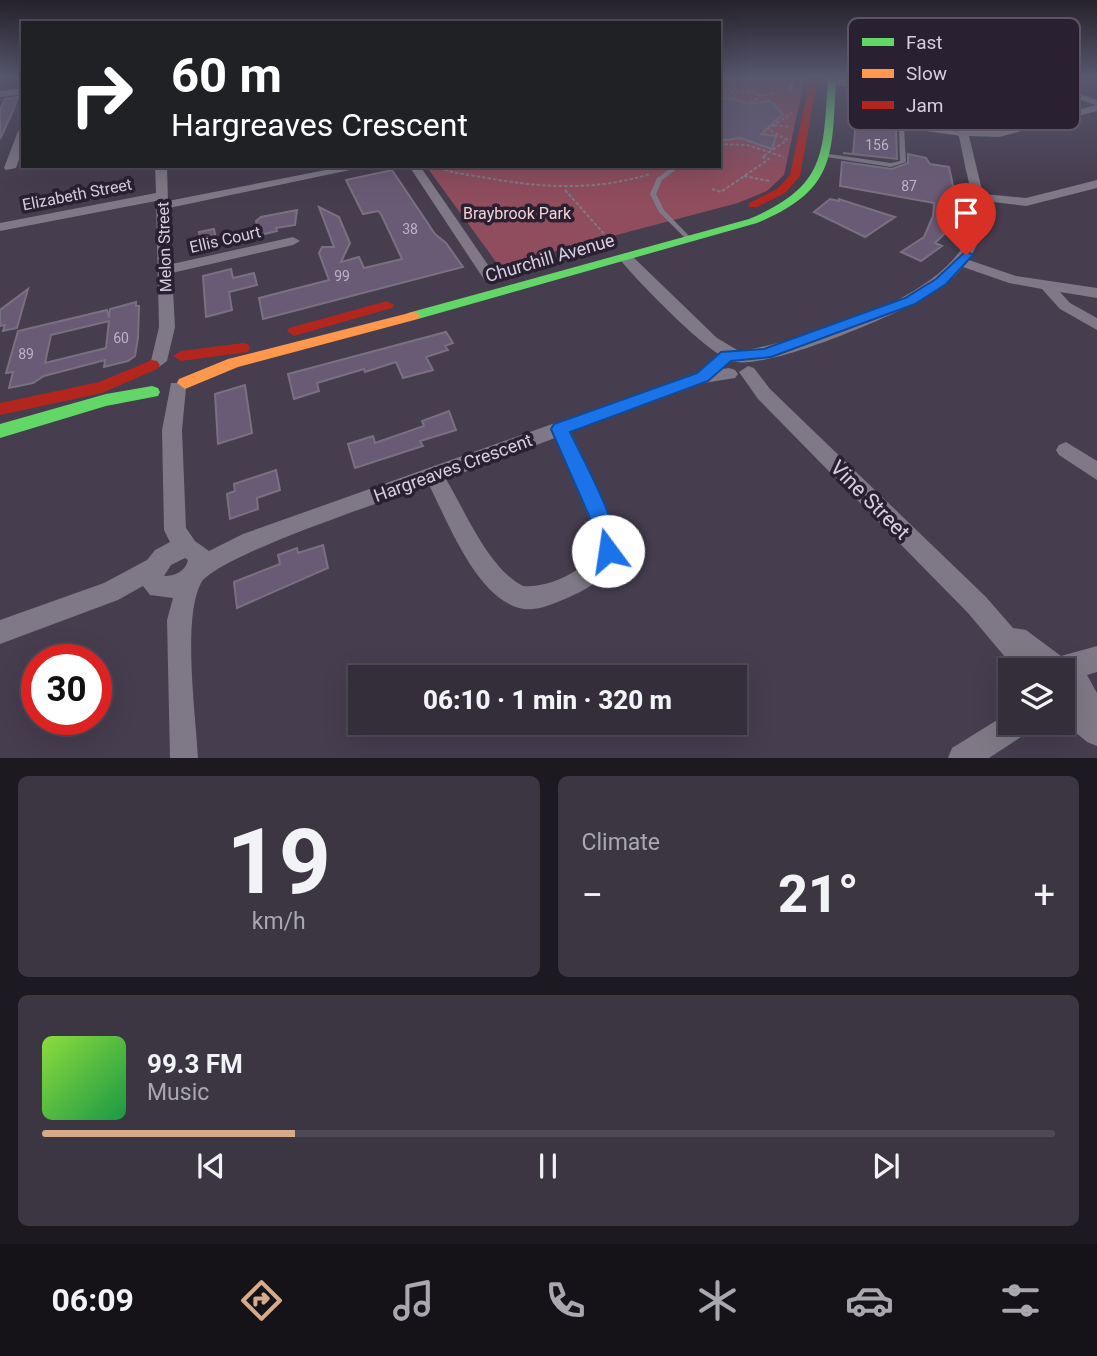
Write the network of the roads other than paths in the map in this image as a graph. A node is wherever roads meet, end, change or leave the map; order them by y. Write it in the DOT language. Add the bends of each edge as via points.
graph roads {
  1 [pos="804,112"];
  2 [pos="828,112"];
  3 [pos="900,130"];
  4 [pos="931,130"];
  5 [pos="960,130"];
  6 [pos="1013,130"];
  7 [pos="799,133"];
  8 [pos="962,134"];
  9 [pos="21,135"];
  10 [pos="823,151"];
  11 [pos="161,168"];
  12 [pos="352,168"];
  13 [pos="415,168"];
  14 [pos="675,168"];
  15 [pos="5,169"];
  16 [pos="1097,184"];
  17 [pos="978,197"];
  18 [pos="162,201"];
  19 [pos="0,227"];
  20 [pos="684,233"];
  21 [pos="293,241"];
  22 [pos="619,251"];
  23 [pos="961,262"];
  24 [pos="165,271"];
  25 [pos="495,285"];
  26 [pos="1048,287"];
  27 [pos="1097,293"];
  28 [pos="1097,326"];
  29 [pos="167,327"];
  30 [pos="179,356"];
  31 [pos="156,363"];
  32 [pos="735,365"];
  33 [pos="168,389"];
  34 [pos="0,409"];
  35 [pos="560,429"];
  36 [pos="0,431"];
  37 [pos="1066,450"];
  38 [pos="1097,472"];
  39 [pos="434,475"];
  40 [pos="190,555"];
  41 [pos="160,576"];
  42 [pos="179,621"];
  43 [pos="0,632"];
  44 [pos="1034,658"];
  45 [pos="1097,659"];
  46 [pos="1075,663"];
  47 [pos="1097,665"];
  48 [pos="1075,702"];
  49 [pos="1075,705"];
  50 [pos="998,732"];
  51 [pos="1097,732"];
  52 [pos="184,758"];
  53 [pos="962,758"];
  1 -- 7 [label="main road, Churchill Avenue"];
  2 -- 10 [label="main road, Churchill Avenue"];
  3 -- 10 [label="lane" via="903,162 891,165"];
  4 -- 8 [label="lane"];
  5 -- 8 [label="street, Hargreaves Crescent"];
  6 -- 8 [label="street"];
  7 -- 10 [label="main road"];
  7 -- 20 [label="main road, Churchill Avenue" via="795,176 780,191"];
  8 -- 17 [label="street, Hargreaves Crescent"];
  9 -- 15 [label="street"];
  10 -- 20 [label="main road, Churchill Avenue" via="812,186 785,208 752,221"];
  11 -- 18 [label="street, Melon Street"];
  12 -- 18 [label="street, Elizabeth Street"];
  13 -- 25 [label="street"];
  14 -- 20 [label="lane" via="659,178 653,194 661,211"];
  16 -- 17 [label="street" via="1026,202"];
  17 -- 23 [label="street, Hargreaves Crescent" via="980,221"];
  18 -- 19 [label="street, Elizabeth Street"];
  18 -- 24 [label="street, Melon Street"];
  20 -- 22 [label="main road, Churchill Avenue"];
  21 -- 24 [label="street, Ellis Court"];
  22 -- 25 [label="main road, Churchill Avenue"];
  22 -- 32 [label="street, Vine Street"];
  23 -- 26 [label="street"];
  23 -- 32 [label="street, Hargreaves Crescent" via="941,282 910,301"];
  24 -- 29 [label="street, Melon Street"];
  25 -- 30 [label="main road, Churchill Avenue" via="409,300 233,350"];
  25 -- 33 [label="main road, Churchill Avenue" via="299,348 248,359"];
  26 -- 27 [label="street"];
  26 -- 28 [label="street" via="1065,306"];
  29 -- 30 [label="street, Melon Street"];
  29 -- 31 [label="street, Melon Street"];
  30 -- 31 [label="main road, Churchill Avenue"];
  30 -- 33 [label="main road" via="197,366 192,378"];
  31 -- 33 [label="main road" via="140,381 145,390"];
  31 -- 34 [label="main road" via="102,387"];
  32 -- 35 [label="street, Hargreaves Crescent"];
  32 -- 44 [label="street, Vine Street"];
  33 -- 36 [label="main road, Churchill Avenue" via="106,400"];
  33 -- 40 [label="street"];
  35 -- 39 [label="street, Hargreaves Crescent"];
  35 -- 39 [label="street" via="600,518 608,551 586,578 547,595 522,597 502,587"];
  37 -- 38 [label="street"];
  39 -- 40 [label="street, Hargreaves Crescent" via="243,544"];
  40 -- 41 [label="street" via="174,550"];
  40 -- 41 [label="street" via="178,587"];
  40 -- 42 [label="street"];
  41 -- 42 [label="street"];
  41 -- 43 [label="street"];
  42 -- 52 [label="street"];
  45 -- 46 [label="street"];
  47 -- 48 [label="street"];
  49 -- 51 [label="street"];
  50 -- 53 [label="street"];
}
